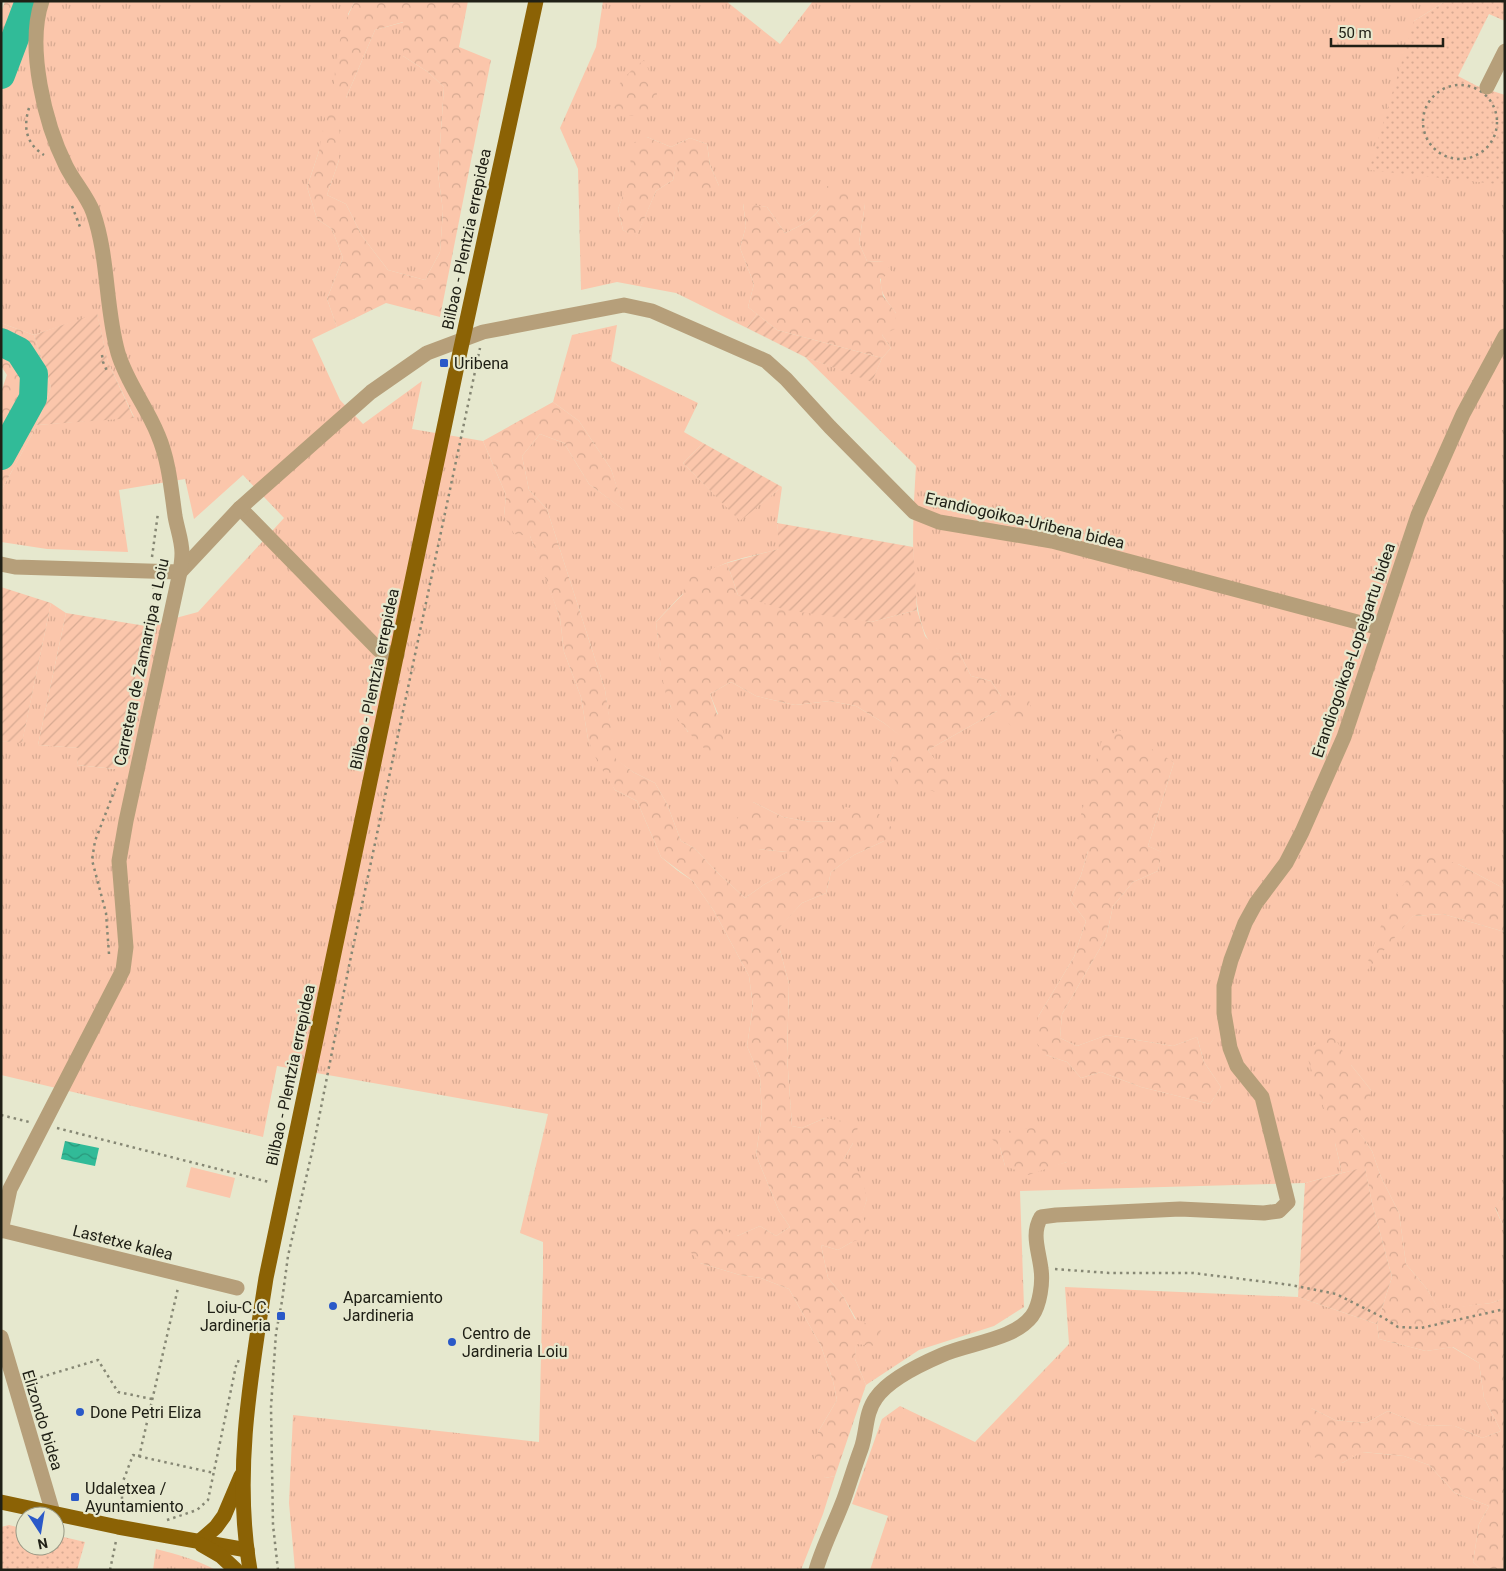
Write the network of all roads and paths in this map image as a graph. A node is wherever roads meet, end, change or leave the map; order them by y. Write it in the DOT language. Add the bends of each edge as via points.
graph roads {
  1 [pos="42,1"];
  2 [pos="536,1"];
  3 [pos="1505,51"];
  4 [pos="1485,90"];
  5 [pos="483,332"];
  6 [pos="1505,336"];
  7 [pos="462,340"];
  8 [pos="240,508"];
  9 [pos="1,564"];
  10 [pos="180,572"];
  11 [pos="1380,628"];
  12 [pos="397,656"];
  13 [pos="1,1115"];
  14 [pos="42,1125"];
  15 [pos="268,1182"];
  16 [pos="1,1230"];
  17 [pos="1041,1268"];
  18 [pos="182,1274"];
  19 [pos="237,1288"];
  20 [pos="1505,1309"];
  21 [pos="1,1337"];
  22 [pos="252,1366"];
  23 [pos="273,1369"];
  24 [pos="15,1386"];
  25 [pos="152,1398"];
  26 [pos="139,1457"];
  27 [pos="244,1467"];
  28 [pos="214,1473"];
  29 [pos="1,1502"];
  30 [pos="20,1506"];
  31 [pos="51,1506"];
  32 [pos="131,1513"];
  33 [pos="65,1514"];
  34 [pos="158,1518"];
  35 [pos="120,1519"];
  36 [pos="197,1541"];
  37 [pos="247,1550"];
  38 [pos="110,1570"];
  39 [pos="236,1570"];
  40 [pos="250,1570"];
  41 [pos="278,1570"];
  42 [pos="816,1570"];
  1 -- 10 [label="street, Carretera de Zamarripa a Loiu" via="35,40 37,68 51,128 66,166 92,211 103,252 110,316 119,354 158,435 170,471 182,553"];
  2 -- 7 [label="main road, Bilbao - Plentzia errepidea"];
  3 -- 4 [label="street"];
  4 -- 4 [label="path" via="1497,114 1497,127 1486,150 1463,160 1438,154 1424,135 1422,124 1427,104 1442,89 1453,86"];
  5 -- 7 [label="street, Erandiogoikoa-Uribena bidea"];
  5 -- 11 [label="street, Erandiogoikoa-Uribena bidea" via="624,305 652,310 766,361 914,512 940,522 1052,541"];
  5 -- 23 [label="path" via="288,1256"];
  6 -- 11 [label="street, Erandiogoikoa-Lopeigartu bidea" via="1463,414 1418,516"];
  7 -- 8 [label="street, Erandiogoikoa-Uribena bidea" via="427,353 371,392"];
  7 -- 12 [label="main road, Bilbao - Plentzia errepidea"];
  8 -- 10 [label="street, Erandiogoikoa-Uribena bidea"];
  8 -- 12 [label="street" via="379,650"];
  9 -- 10 [label="street"];
  10 -- 14 [label="street, Carretera de Zamarripa a Loiu" via="119,860 126,947 123,970"];
  11 -- 17 [label="street, Erandiogoikoa-Lopeigartu bidea" via="1344,737 1286,863 1245,923 1224,986 1224,1013 1230,1048 1237,1066 1262,1098 1288,1202 1279,1211 1264,1213 1180,1209 1042,1218 1036,1225 1036,1248"];
  12 -- 22 [label="main road, Bilbao - Plentzia errepidea" via="276,1224"];
  13 -- 14 [label="path"];
  14 -- 15 [label="path"];
  14 -- 16 [label="street" via="10,1190"];
  16 -- 18 [label="street, Lastetxe kalea"];
  17 -- 20 [label="path" via="1109,1273 1193,1273 1291,1285 1336,1294 1398,1327 1421,1328"];
  17 -- 42 [label="street, Erandiogoikoa-Lopeigartu bidea" via="1037,1304 1032,1316 1014,1331 943,1355 891,1383 875,1399 868,1413 862,1446"];
  18 -- 19 [label="street, Lastetxe kalea"];
  18 -- 25 [label="path"];
  21 -- 24 [label="street, Elizondo bidea"];
  22 -- 23 [label="path"];
  22 -- 27 [label="main road, Bilbao - Plentzia errepidea"];
  22 -- 28 [label="path" via="236,1361"];
  23 -- 41 [label="path" via="273,1516"];
  24 -- 25 [label="path" via="98,1360 118,1392"];
  24 -- 31 [label="street, Elizondo bidea"];
  25 -- 26 [label="path"];
  26 -- 28 [label="path"];
  26 -- 35 [label="path" via="133,1456 122,1484"];
  27 -- 36 [label="main road" via="224,1516"];
  27 -- 37 [label="main road, Bilbao - Plentzia errepidea"];
  28 -- 34 [label="path" via="208,1500 197,1510 168,1520"];
  29 -- 30 [label="main road"];
  32 -- 35 [label="path"];
  33 -- 35 [label="main road"];
  35 -- 36 [label="main road"];
  35 -- 38 [label="path"];
  36 -- 37 [label="main road"];
  36 -- 39 [label="main road"];
  37 -- 40 [label="main road, Bilbao - Plentzia errepidea"];
}
